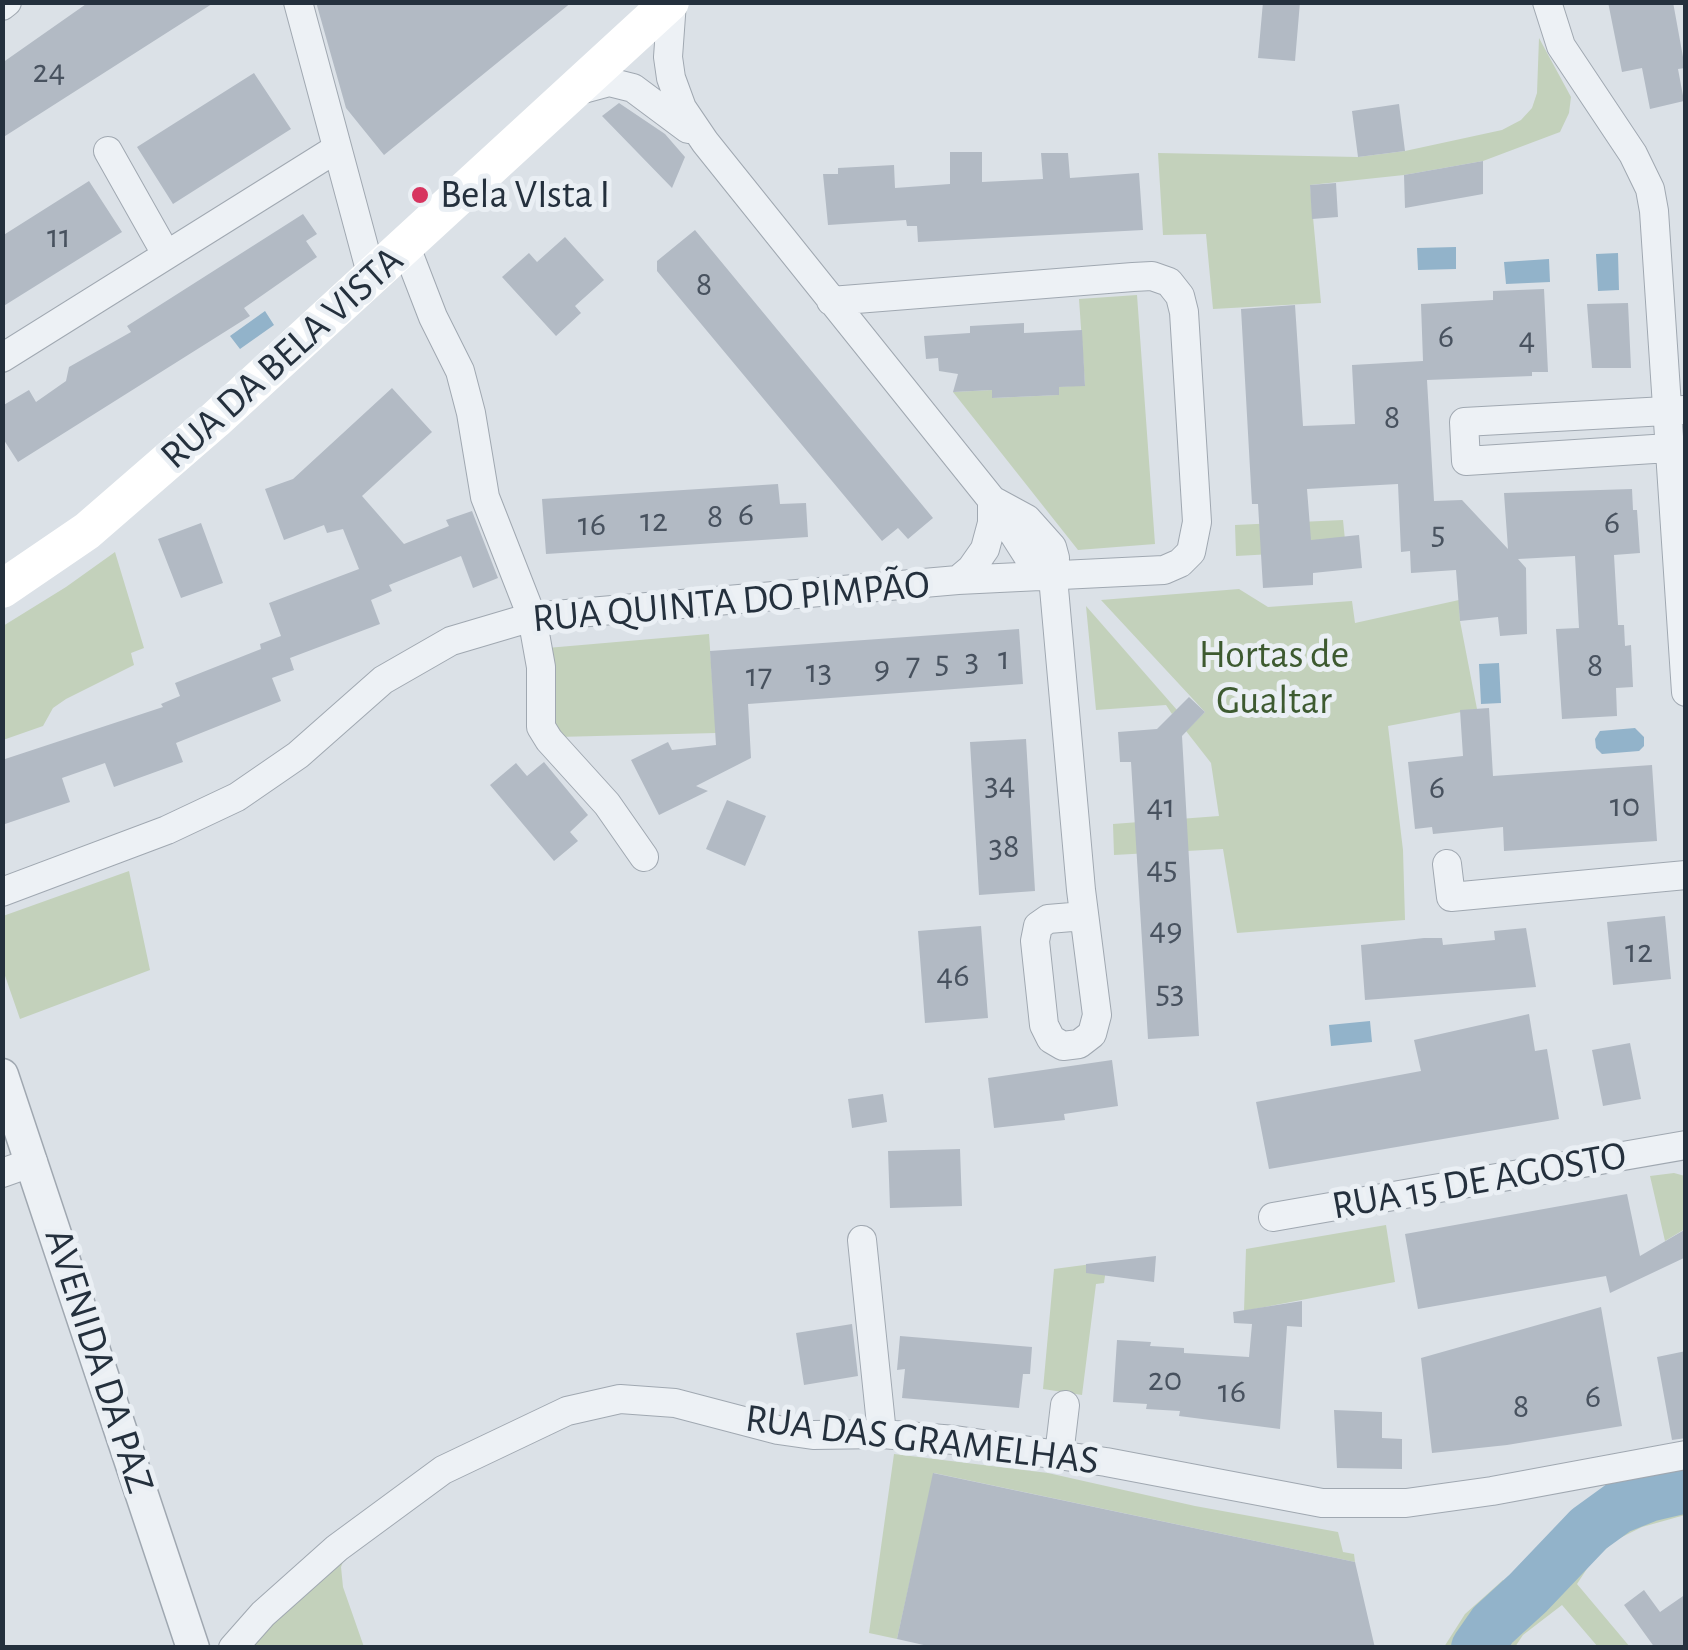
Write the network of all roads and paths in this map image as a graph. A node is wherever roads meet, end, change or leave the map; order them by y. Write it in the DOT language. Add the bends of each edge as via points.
graph roads {
  1 [pos="298,2"];
  2 [pos="671,2"];
  3 [pos="1547,2"];
  4 [pos="567,96"];
  5 [pos="705,142"];
  6 [pos="336,148"];
  7 [pos="108,151"];
  8 [pos="406,247"];
  9 [pos="166,254"];
  10 [pos="372,277"];
  11 [pos="831,301"];
  12 [pos="2,358"];
  13 [pos="1676,410"];
  14 [pos="1669,448"];
  15 [pos="992,500"];
  16 [pos="1053,577"];
  17 [pos="958,580"];
  18 [pos="7,582"];
  19 [pos="532,617"];
  20 [pos="1686,692"];
  21 [pos="644,858"];
  22 [pos="1447,864"];
  23 [pos="1686,875"];
  24 [pos="2,892"];
  25 [pos="1084,916"];
  26 [pos="2,1076"];
  27 [pos="1686,1145"];
  28 [pos="18,1168"];
  29 [pos="1273,1217"];
  30 [pos="862,1240"];
  31 [pos="1065,1405"];
  32 [pos="882,1434"];
  33 [pos="1059,1455"];
  34 [pos="1686,1455"];
  35 [pos="193,1648"];
  36 [pos="232,1648"];
  1 -- 6 [label="street"];
  2 -- 4 [label="main road, RUA DA BELA VISTA"];
  2 -- 5 [label="street" via="671,78"];
  3 -- 13 [label="street" via="1560,46 1650,189"];
  4 -- 5 [label="street" via="608,82 633,88"];
  4 -- 8 [label="main road, RUA DA BELA VISTA"];
  5 -- 11 [label="street"];
  6 -- 9 [label="street"];
  6 -- 10 [label="street"];
  7 -- 9 [label="street"];
  8 -- 10 [label="main road, RUA DA BELA VISTA"];
  8 -- 19 [label="street" via="460,371 485,497"];
  9 -- 12 [label="street"];
  10 -- 18 [label="main road, RUA DA BELA VISTA" via="87,531"];
  11 -- 15 [label="street"];
  11 -- 16 [label="street, RUA QUINTA DO PIMPÃO" via="1133,276 1169,282 1184,312 1197,522 1191,552 1164,570"];
  13 -- 14 [label="street"];
  13 -- 14 [label="street" via="1464,422 1466,461"];
  14 -- 20 [label="street"];
  15 -- 16 [label="street" via="1029,558"];
  15 -- 17 [label="street" via="984,549"];
  16 -- 17 [label="street, RUA QUINTA DO PIMPÃO"];
  16 -- 25 [label="street"];
  17 -- 19 [label="street, RUA QUINTA DO PIMPÃO"];
  19 -- 21 [label="street" via="541,727"];
  19 -- 24 [label="street, RUA QUINTA DO PIMPÃO" via="451,641 383,680 236,797"];
  22 -- 23 [label="street" via="1450,897"];
  26 -- 28 [label="street, AVENIDA DA PAZ"];
  27 -- 29 [label="street, RUA 15 DE AGOSTO"];
  28 -- 35 [label="street, AVENIDA DA PAZ"];
  30 -- 32 [label="street"];
  31 -- 33 [label="street"];
  32 -- 33 [label="street, RUA DAS GRAMELHAS"];
  32 -- 36 [label="street, RUA DAS GRAMELHAS" via="778,1430 645,1399 567,1411 473,1453 398,1500"];
  33 -- 34 [label="street, RUA DAS GRAMELHAS" via="1284,1498 1363,1505 1492,1491"];
}
